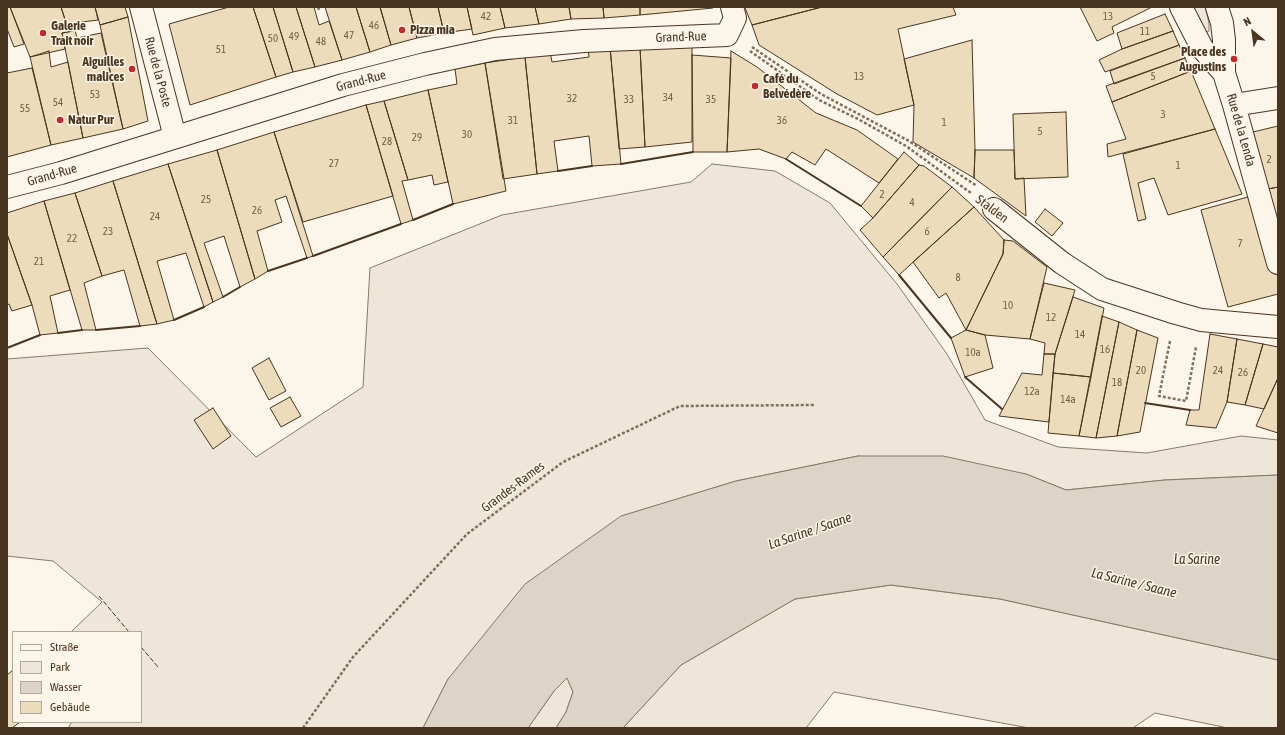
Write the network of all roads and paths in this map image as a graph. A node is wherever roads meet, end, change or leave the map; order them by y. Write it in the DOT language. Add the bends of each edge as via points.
graph roads {
  1 [pos="141,7"];
  2 [pos="732,7"];
  3 [pos="1181,7"];
  4 [pos="1217,7"];
  5 [pos="737,39"];
  6 [pos="1224,73"];
  7 [pos="1278,98"];
  8 [pos="1234,105"];
  9 [pos="175,138"];
  10 [pos="7,187"];
  11 [pos="979,188"];
  12 [pos="994,209"];
  13 [pos="1278,263"];
  14 [pos="1176,313"];
  15 [pos="1201,320"];
  16 [pos="1278,327"];
  17 [pos="814,405"];
  18 [pos="303,728"];
  1 -- 9 [label="street, Rue de la Poste"];
  2 -- 5 [label="street"];
  3 -- 6 [label="street, Rue de la Lenda" via="1202,48"];
  4 -- 6 [label="street" via="1224,40"];
  5 -- 9 [label="street, Grand-Rue" via="584,41 495,49 343,85"];
  5 -- 11 [label="path" via="822,94 909,141"];
  5 -- 12 [label="path, Stalden" via="819,100 906,146"];
  6 -- 8 [label="street, Rue de la Lenda"];
  7 -- 8 [label="street"];
  8 -- 13 [label="street, Rue de la Lenda"];
  9 -- 10 [label="street, Grand-Rue"];
  12 -- 14 [label="street, Stalden" via="1062,263 1102,288"];
  14 -- 15 [label="street, Stalden"];
  14 -- 15 [label="path" via="1159,396 1186,401"];
  15 -- 16 [label="street, Stalden"];
  17 -- 18 [label="path, Grandes-Rames" via="680,406 563,462 466,534 353,657"];
}
